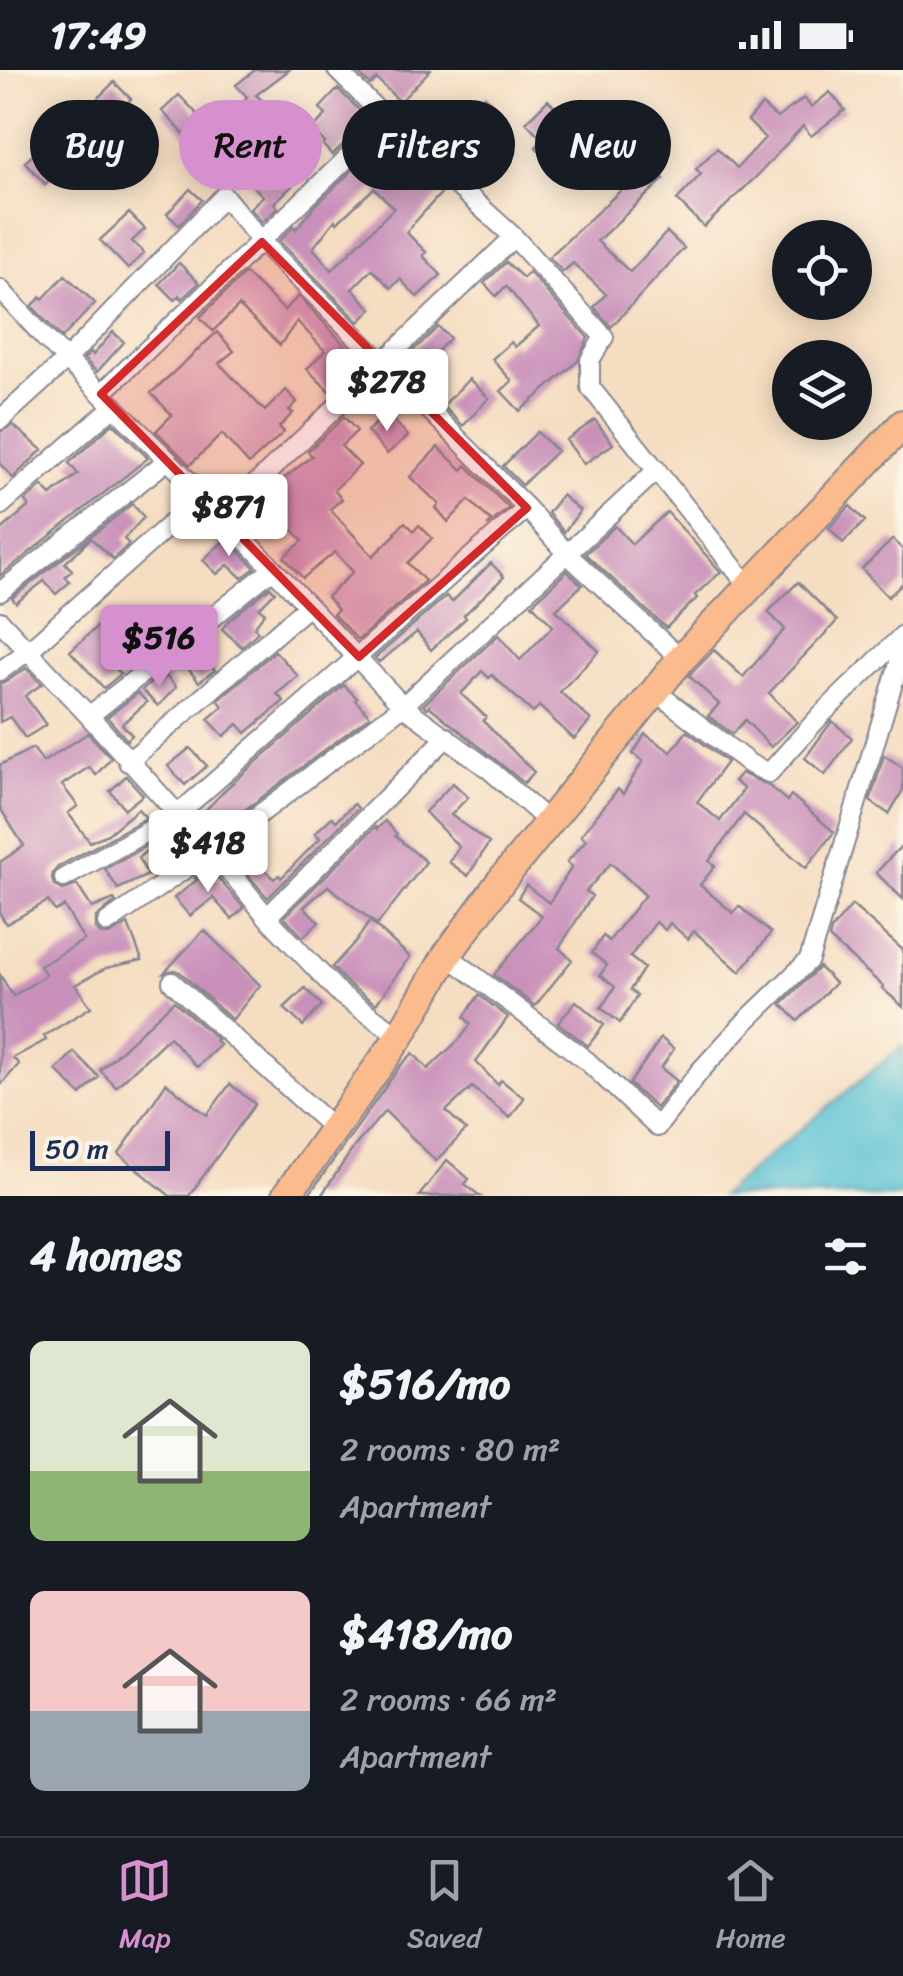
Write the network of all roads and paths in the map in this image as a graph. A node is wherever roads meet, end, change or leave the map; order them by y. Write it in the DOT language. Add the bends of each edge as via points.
graph roads {
  1 [pos="336,70"];
  2 [pos="367,100"];
  3 [pos="342,164"];
  4 [pos="462,190"];
  5 [pos="514,237"];
  6 [pos="262,242"];
  7 [pos="0,289"];
  8 [pos="67,360"];
  9 [pos="382,363"];
  10 [pos="108,400"];
  11 [pos="0,420"];
  12 [pos="903,424"];
  13 [pos="168,460"];
  14 [pos="657,470"];
  15 [pos="203,496"];
  16 [pos="0,506"];
  17 [pos="527,508"];
  18 [pos="221,516"];
  19 [pos="566,554"];
  20 [pos="273,569"];
  21 [pos="750,588"];
  22 [pos="0,592"];
  23 [pos="308,606"];
  24 [pos="0,621"];
  25 [pos="903,635"];
  26 [pos="903,650"];
  27 [pos="28,651"];
  28 [pos="358,657"];
  29 [pos="681,659"];
  30 [pos="0,670"];
  31 [pos="655,691"];
  32 [pos="404,706"];
  33 [pos="89,716"];
  34 [pos="446,737"];
  35 [pos="128,762"];
  36 [pos="178,814"];
  37 [pos="549,822"];
  38 [pos="211,851"];
  39 [pos="64,878"];
  40 [pos="267,917"];
  41 [pos="107,923"];
  42 [pos="447,955"];
  43 [pos="172,982"];
  44 [pos="400,1036"];
  45 [pos="333,1128"];
  46 [pos="286,1196"];
  1 -- 2 [label="street"];
  3 -- 6 [label="street"];
  4 -- 5 [label="street"];
  5 -- 9 [label="street"];
  5 -- 14 [label="street" via="604,337 590,360 590,388"];
  6 -- 8 [label="street" via="224,196"];
  6 -- 9 [label="street"];
  6 -- 10 [label="street"];
  7 -- 8 [label="street"];
  8 -- 10 [label="street"];
  8 -- 11 [label="street"];
  9 -- 17 [label="street"];
  9 -- 18 [label="street"];
  10 -- 13 [label="street"];
  10 -- 16 [label="street"];
  12 -- 21 [label="main road"];
  13 -- 15 [label="street"];
  13 -- 22 [label="street"];
  14 -- 19 [label="street"];
  14 -- 21 [label="street"];
  15 -- 18 [label="street"];
  15 -- 27 [label="street"];
  17 -- 19 [label="street"];
  17 -- 28 [label="street"];
  18 -- 20 [label="street"];
  19 -- 29 [label="street"];
  19 -- 32 [label="street"];
  20 -- 23 [label="street"];
  20 -- 33 [label="street"];
  21 -- 29 [label="main road"];
  23 -- 28 [label="street"];
  23 -- 35 [label="street"];
  24 -- 27 [label="street"];
  25 -- 31 [label="street" via="769,774"];
  26 -- 42 [label="street" via="809,960 700,1070 657,1127 588,1060"];
  27 -- 30 [label="street"];
  27 -- 33 [label="street"];
  28 -- 32 [label="street"];
  28 -- 36 [label="street"];
  29 -- 31 [label="main road"];
  31 -- 37 [label="main road"];
  32 -- 34 [label="street"];
  32 -- 38 [label="street"];
  33 -- 35 [label="street"];
  34 -- 37 [label="street"];
  34 -- 40 [label="street"];
  35 -- 36 [label="street"];
  36 -- 38 [label="street"];
  36 -- 39 [label="street"];
  37 -- 42 [label="main road"];
  38 -- 40 [label="street"];
  38 -- 41 [label="street"];
  40 -- 44 [label="street" via="341,994"];
  42 -- 44 [label="main road"];
  43 -- 45 [label="street"];
  44 -- 45 [label="main road"];
  45 -- 46 [label="main road"];
}
